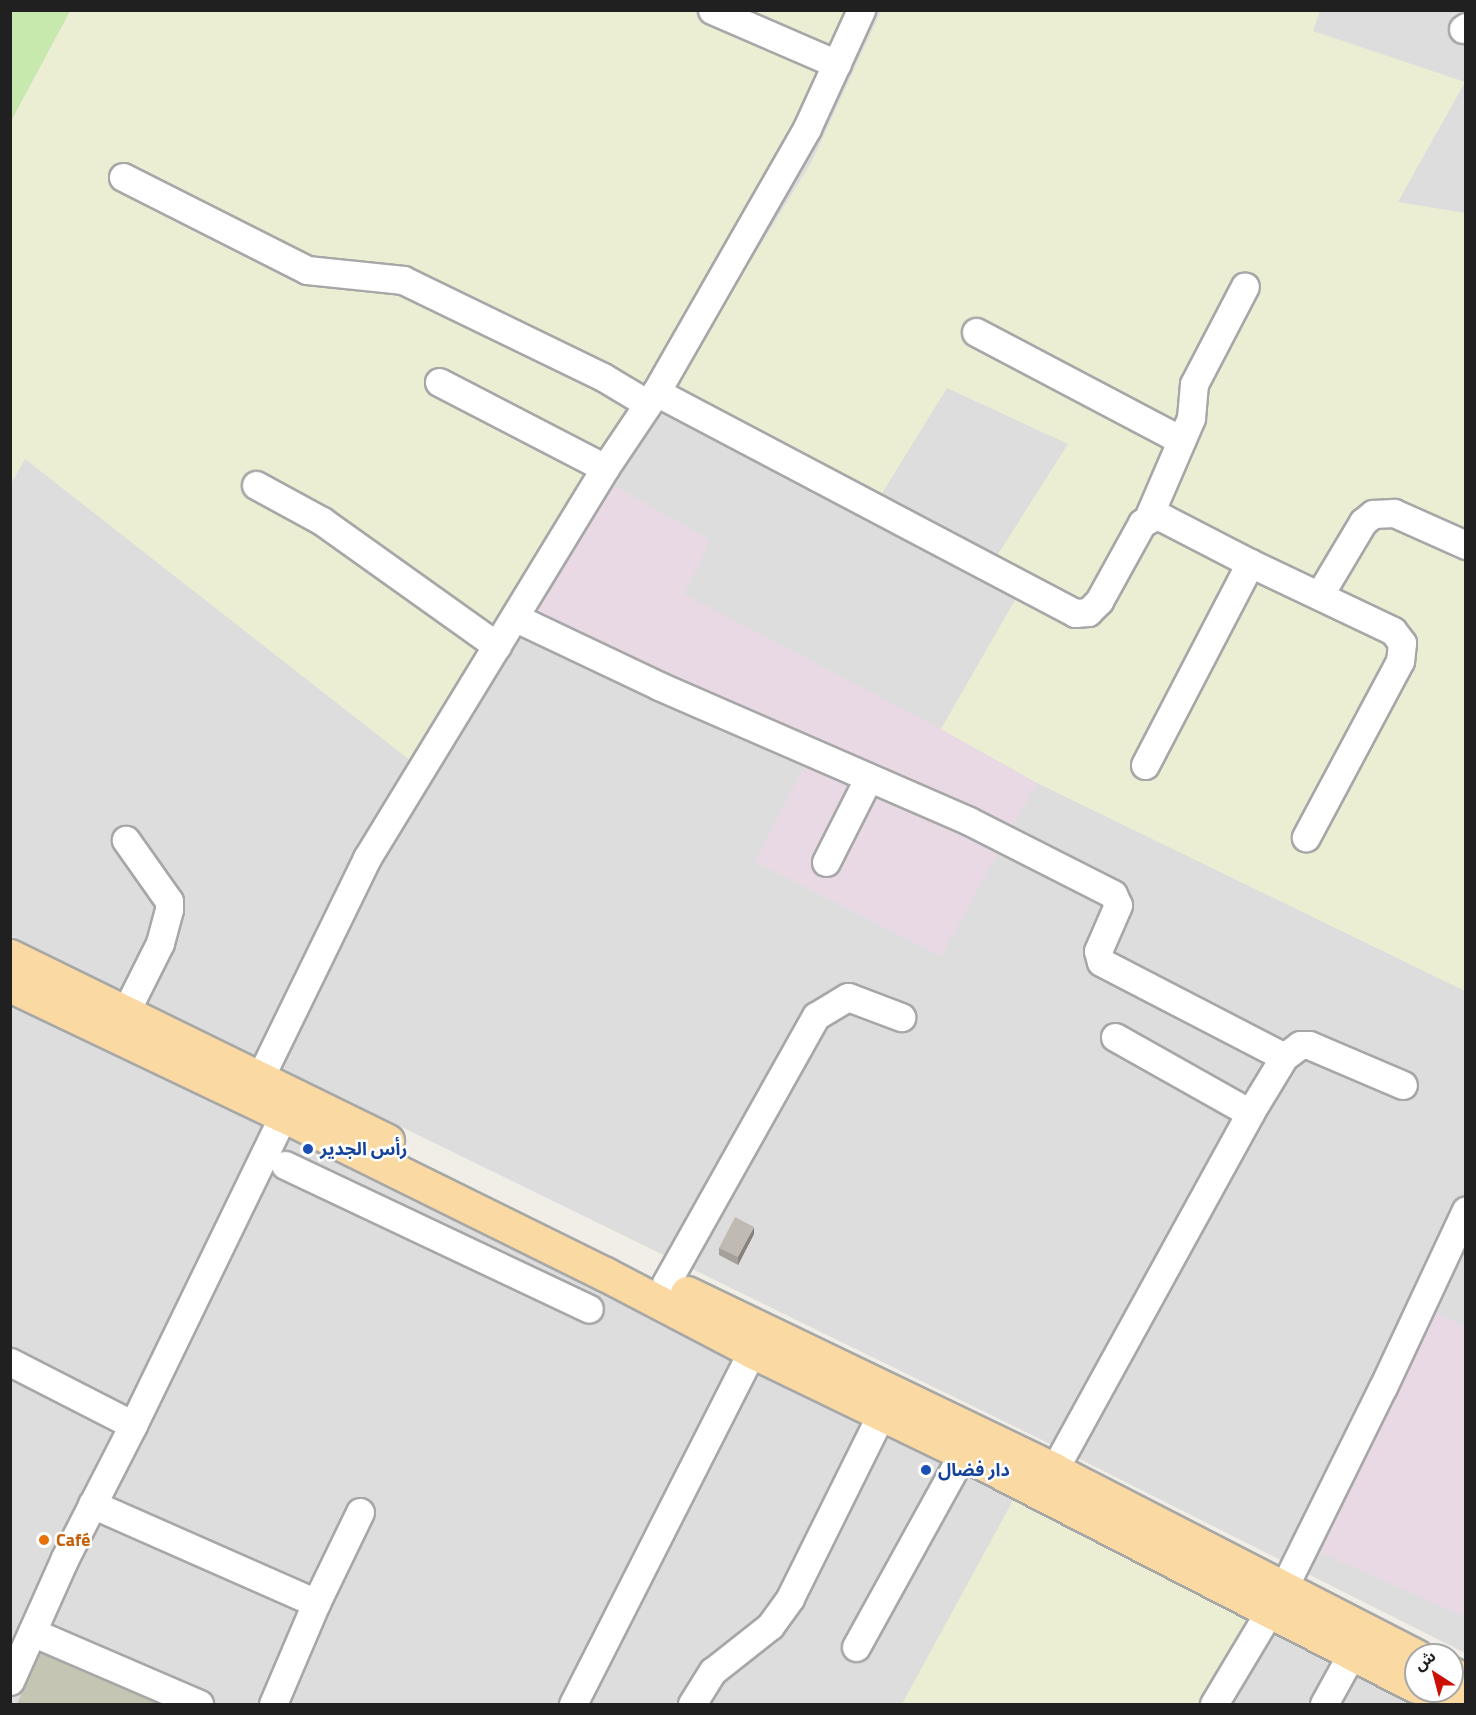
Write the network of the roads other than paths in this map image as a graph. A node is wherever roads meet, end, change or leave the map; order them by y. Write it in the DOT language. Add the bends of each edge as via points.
graph roads {
  1 [pos="712,10"];
  2 [pos="861,10"];
  3 [pos="837,64"];
  4 [pos="123,177"];
  5 [pos="1245,286"];
  6 [pos="976,332"];
  7 [pos="439,382"];
  8 [pos="652,398"];
  9 [pos="1181,440"];
  10 [pos="605,468"];
  11 [pos="256,485"];
  12 [pos="1148,518"];
  13 [pos="1466,545"];
  14 [pos="1250,563"];
  15 [pos="1320,594"];
  16 [pos="516,618"];
  17 [pos="497,646"];
  18 [pos="1145,765"];
  19 [pos="868,779"];
  20 [pos="1306,837"];
  21 [pos="126,840"];
  22 [pos="826,862"];
  23 [pos="10,956"];
  24 [pos="10,985"];
  25 [pos="125,1013"];
  26 [pos="901,1017"];
  27 [pos="1115,1036"];
  28 [pos="1284,1057"];
  29 [pos="1403,1085"];
  30 [pos="254,1088"];
  31 [pos="288,1104"];
  32 [pos="1250,1113"];
  33 [pos="285,1166"];
  34 [pos="1466,1210"];
  35 [pos="666,1283"];
  36 [pos="589,1309"];
  37 [pos="752,1351"];
  38 [pos="10,1362"];
  39 [pos="882,1413"];
  40 [pos="133,1425"];
  41 [pos="963,1453"];
  42 [pos="1054,1470"];
  43 [pos="92,1504"];
  44 [pos="360,1512"];
  45 [pos="1277,1599"];
  46 [pos="316,1603"];
  47 [pos="32,1632"];
  48 [pos="1359,1642"];
  49 [pos="856,1647"];
  50 [pos="1404,1653"];
  51 [pos="1404,1677"];
  52 [pos="10,1681"];
  53 [pos="199,1704"];
  54 [pos="273,1704"];
  55 [pos="573,1704"];
  56 [pos="692,1704"];
  57 [pos="1214,1704"];
  58 [pos="1324,1704"];
  1 -- 3 [label="street"];
  2 -- 3 [label="street"];
  3 -- 8 [label="street" via="776,184"];
  4 -- 8 [label="street" via="307,270 403,280"];
  5 -- 9 [label="street" via="1194,384 1191,418"];
  6 -- 9 [label="street"];
  7 -- 10 [label="street"];
  8 -- 10 [label="street"];
  8 -- 12 [label="street" via="1075,613 1088,612 1099,601"];
  9 -- 12 [label="street"];
  10 -- 16 [label="street"];
  11 -- 17 [label="street" via="322,521"];
  12 -- 14 [label="street" via="1163,518"];
  13 -- 15 [label="street" via="1394,513 1373,514 1363,522"];
  14 -- 15 [label="street"];
  14 -- 18 [label="street"];
  15 -- 20 [label="street" via="1393,631 1403,650"];
  16 -- 17 [label="street"];
  16 -- 19 [label="street"];
  17 -- 30 [label="street" via="367,858"];
  19 -- 22 [label="street"];
  19 -- 28 [label="street" via="969,821 1113,894 1118,905 1098,951 1101,962"];
  21 -- 25 [label="street" via="169,901 169,909 160,944"];
  23 -- 25 [label="main road"];
  24 -- 30 [label="main road"];
  25 -- 30 [label="main road"];
  26 -- 35 [label="street" via="848,997 816,1016"];
  27 -- 32 [label="street"];
  28 -- 29 [label="street" via="1300,1045 1309,1045"];
  28 -- 32 [label="street"];
  30 -- 31 [label="main road"];
  31 -- 35 [label="main road"];
  31 -- 37 [label="main road"];
  31 -- 40 [label="street"];
  32 -- 42 [label="street"];
  33 -- 36 [label="street"];
  34 -- 45 [label="street"];
  35 -- 42 [label="main road"];
  37 -- 39 [label="main road"];
  37 -- 55 [label="street"];
  38 -- 40 [label="street"];
  39 -- 41 [label="main road"];
  39 -- 56 [label="street" via="790,1598 770,1626 713,1671"];
  40 -- 43 [label="street"];
  41 -- 45 [label="main road"];
  41 -- 49 [label="street"];
  42 -- 45 [label="main road"];
  43 -- 46 [label="street"];
  43 -- 47 [label="street"];
  44 -- 46 [label="street"];
  45 -- 48 [label="main road"];
  45 -- 57 [label="street"];
  46 -- 54 [label="street"];
  47 -- 52 [label="street"];
  47 -- 53 [label="street"];
  48 -- 50 [label="main road"];
  48 -- 51 [label="main road"];
  48 -- 58 [label="street"];
}
